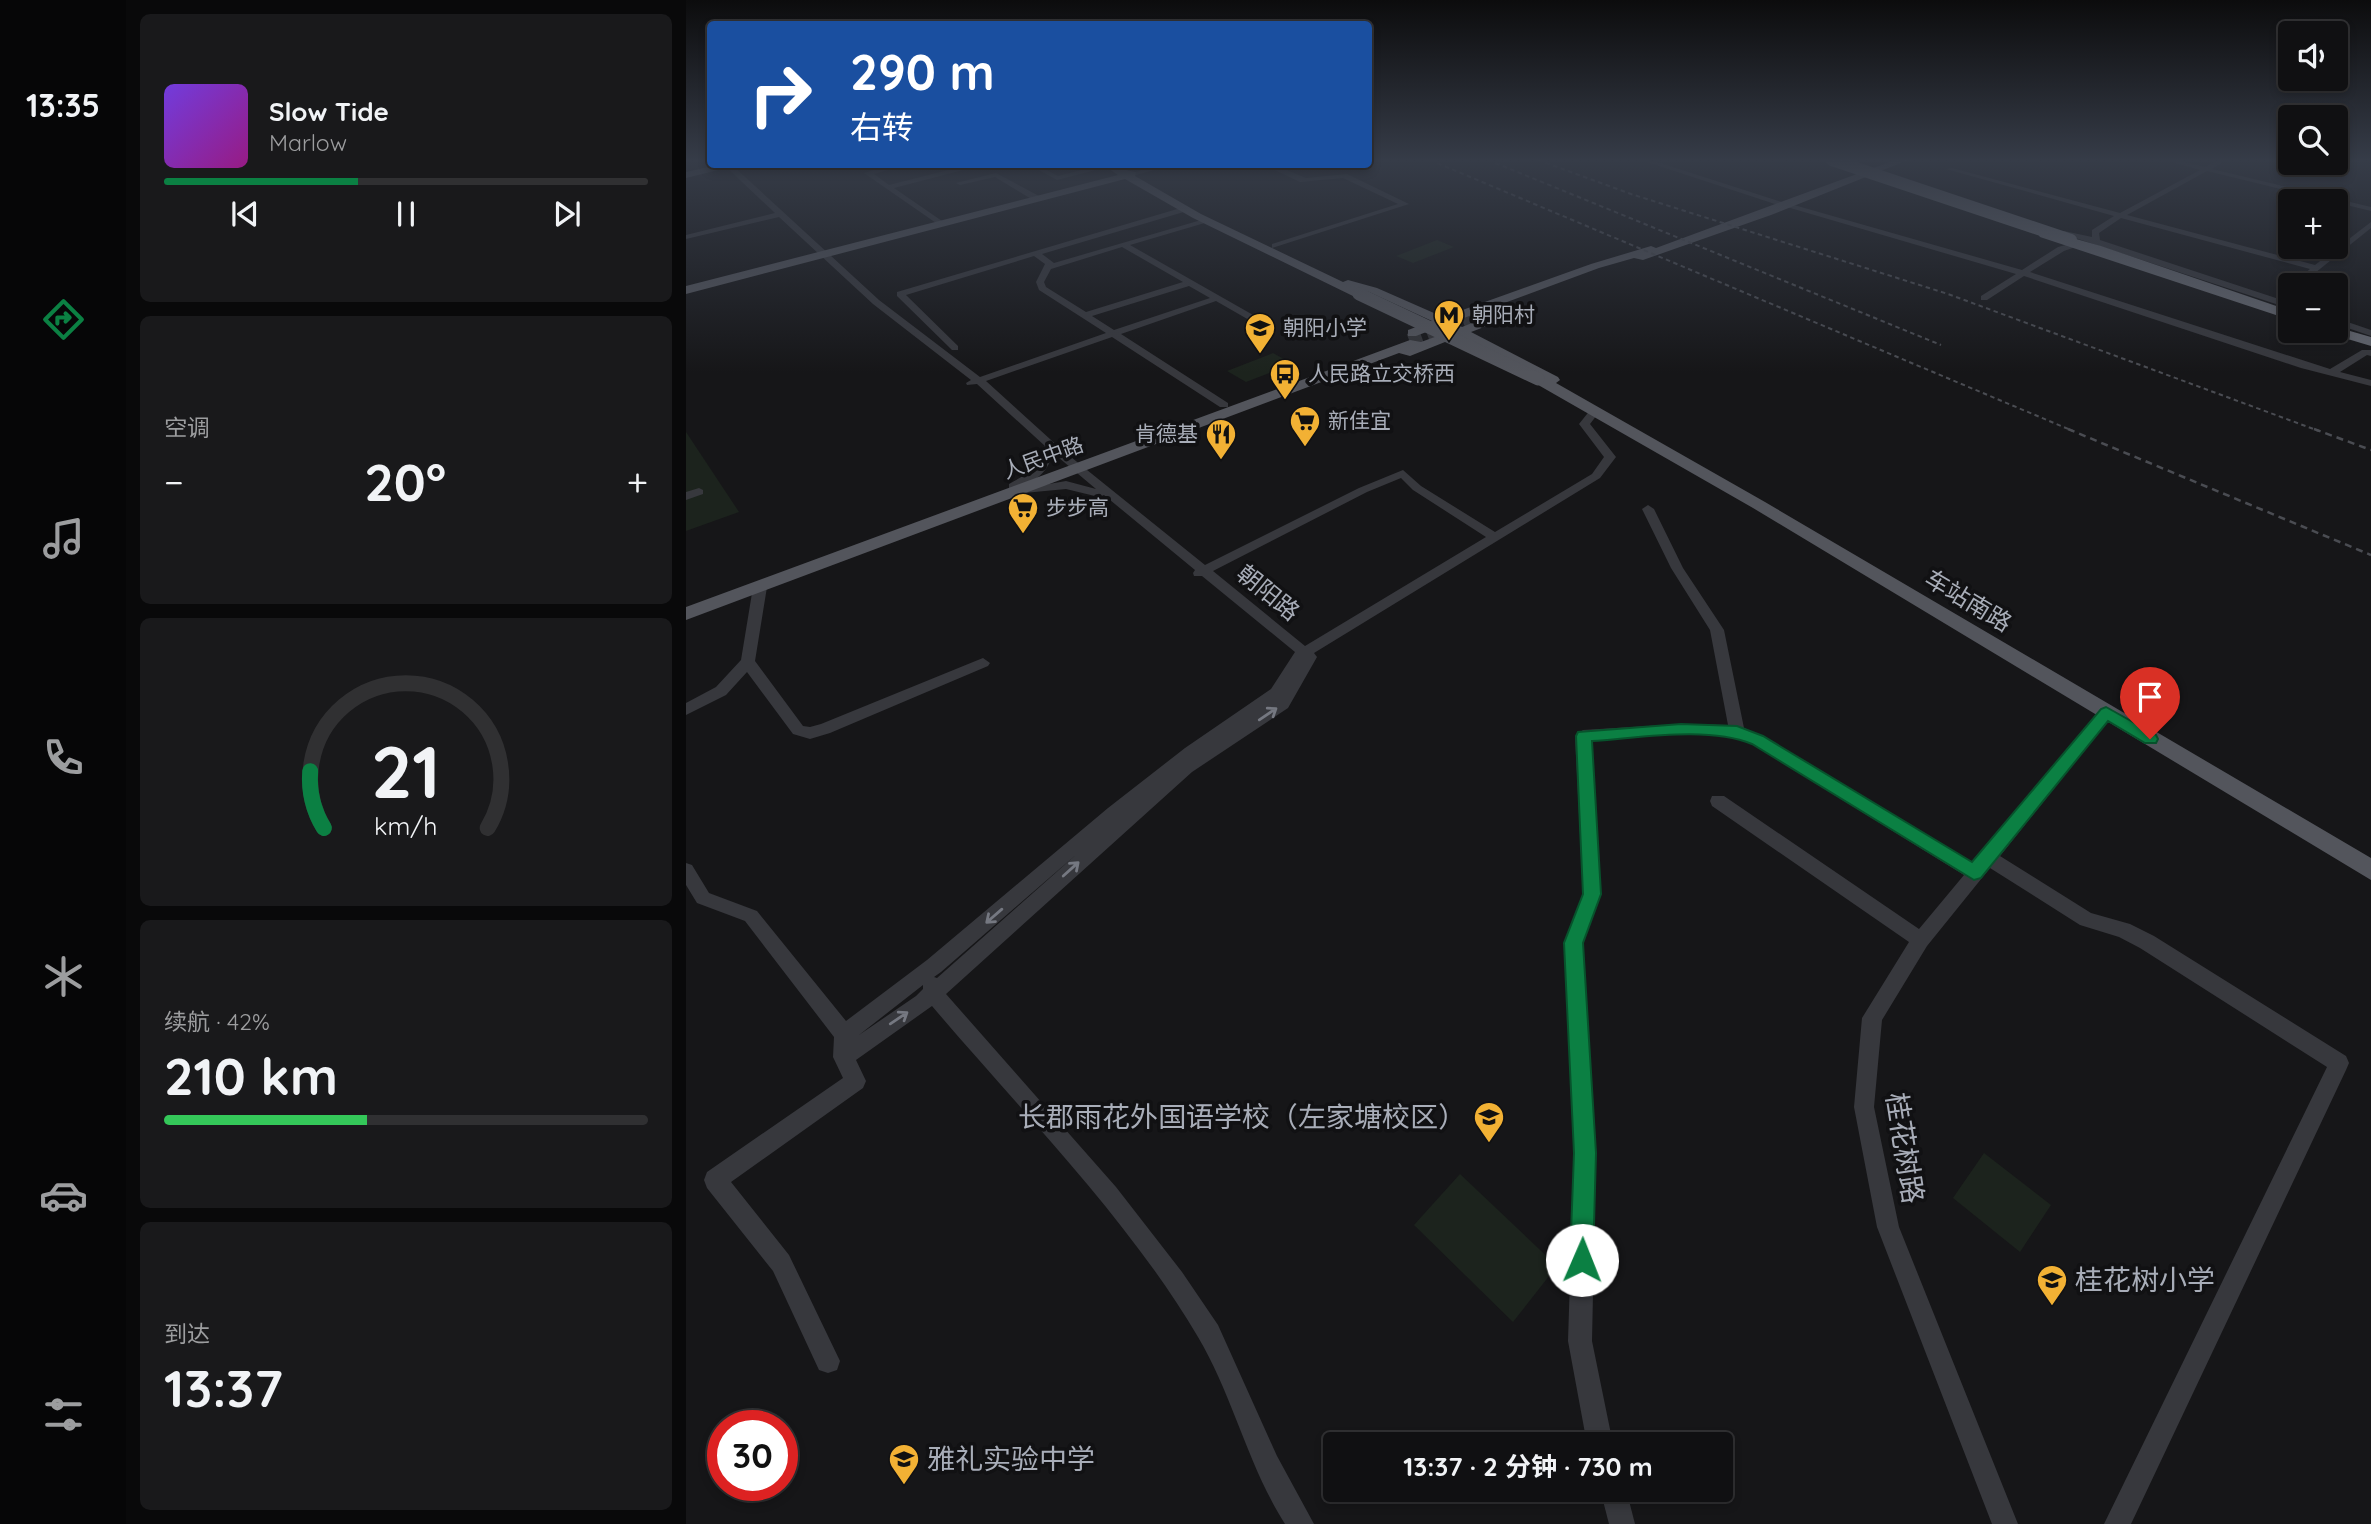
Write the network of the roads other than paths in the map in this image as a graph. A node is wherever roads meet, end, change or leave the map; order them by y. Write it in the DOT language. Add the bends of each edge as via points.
graph roads {
  1 [pos="710,231"];
  2 [pos="796,231"];
  3 [pos="797,231"];
  4 [pos="904,231"];
  5 [pos="1109,231"];
  6 [pos="1167,231"];
  7 [pos="1229,231"];
  8 [pos="1242,231"];
  9 [pos="1322,231"];
  10 [pos="1709,231"];
  11 [pos="1879,231"];
  12 [pos="2047,231"];
  13 [pos="2047,231"];
  14 [pos="2048,231"];
  15 [pos="2096,231"];
  16 [pos="2185,231"];
  17 [pos="2362,231"];
  18 [pos="686,237"];
  19 [pos="2071,239"];
  20 [pos="2096,241"];
  21 [pos="1122,244"];
  22 [pos="1275,246"];
  23 [pos="1652,251"];
  24 [pos="821,253"];
  25 [pos="1035,253"];
  26 [pos="1048,267"];
  27 [pos="2316,268"];
  28 [pos="2023,273"];
  29 [pos="2310,273"];
  30 [pos="1190,283"];
  31 [pos="1343,284"];
  32 [pos="686,288"];
  33 [pos="1564,291"];
  34 [pos="1217,298"];
  35 [pos="1984,298"];
  36 [pos="2276,301"];
  37 [pos="2278,310"];
  38 [pos="1513,312"];
  39 [pos="1084,316"];
  40 [pos="1474,318"];
  41 [pos="1443,322"];
  42 [pos="2348,325"];
  43 [pos="1266,326"];
  44 [pos="1422,330"];
  45 [pos="1461,331"];
  46 [pos="2348,333"];
  47 [pos="2371,333"];
  48 [pos="1115,335"];
  49 [pos="1442,339"];
  50 [pos="1412,341"];
  51 [pos="2371,341"];
  52 [pos="955,348"];
  53 [pos="2371,353"];
  54 [pos="2331,373"];
  55 [pos="973,382"];
  56 [pos="1551,383"];
  57 [pos="2371,383"];
  58 [pos="1224,405"];
  59 [pos="1595,411"];
  60 [pos="1199,422"];
  61 [pos="1046,449"];
  62 [pos="1073,468"];
  63 [pos="1012,490"];
  64 [pos="699,492"];
  65 [pos="1099,492"];
  66 [pos="686,496"];
  67 [pos="1648,509"];
  68 [pos="1496,537"];
  69 [pos="1201,572"];
  70 [pos="760,587"];
  71 [pos="686,604"];
  72 [pos="686,614"];
  73 [pos="1302,654"];
  74 [pos="748,663"];
  75 [pos="983,663"];
  76 [pos="686,710"];
  77 [pos="2106,713"];
  78 [pos="1737,732"];
  79 [pos="1718,801"];
  80 [pos="2371,859"];
  81 [pos="1981,864"];
  82 [pos="686,870"];
  83 [pos="2371,870"];
  84 [pos="1922,940"];
  85 [pos="934,966"];
  86 [pos="933,993"];
  87 [pos="845,1034"];
  88 [pos="843,1057"];
  89 [pos="828,1361"];
  90 [pos="1598,1432"];
  91 [pos="1616,1502"];
  92 [pos="1301,1524"];
  93 [pos="1622,1524"];
  94 [pos="2005,1524"];
  95 [pos="2117,1524"];
  1 -- 18 [label="street"];
  2 -- 24 [label="street, 朝阳路"];
  3 -- 24 [label="street, 朝阳路"];
  4 -- 24 [label="main road"];
  5 -- 25 [label="street"];
  6 -- 21 [label="street"];
  7 -- 31 [label="main road"];
  8 -- 22 [label="main road"];
  9 -- 22 [label="street"];
  10 -- 23 [label="main road"];
  11 -- 28 [label="street"];
  12 -- 19 [label="highway"];
  13 -- 19 [label="highway, bridge"];
  14 -- 19 [label="highway, bridge"];
  15 -- 20 [label="street"];
  16 -- 27 [label="street"];
  17 -- 27 [label="street"];
  19 -- 20 [label="street"];
  19 -- 28 [label="street"];
  19 -- 37 [label="highway"];
  20 -- 36 [label="street"];
  21 -- 26 [label="street"];
  21 -- 30 [label="street"];
  22 -- 31 [label="main road"];
  23 -- 33 [label="main road"];
  23 -- 40 [label="main road"];
  23 -- 41 [label="main road" via="1595,266"];
  24 -- 32 [label="main road"];
  24 -- 55 [label="street, 朝阳路"];
  25 -- 26 [label="street" via="1050,263"];
  25 -- 52 [label="street" via="900,294"];
  26 -- 39 [label="street" via="1040,282 1042,288"];
  27 -- 29 [label="street"];
  28 -- 35 [label="street"];
  28 -- 54 [label="street"];
  30 -- 34 [label="street"];
  30 -- 39 [label="street"];
  31 -- 41 [label="main road" via="1373,290"];
  31 -- 44 [label="main road" via="1357,298"];
  31 -- 56 [label="main road, bridge"];
  34 -- 43 [label="street"];
  34 -- 48 [label="street"];
  38 -- 45 [label="main road"];
  39 -- 48 [label="street"];
  41 -- 44 [label="main road"];
  41 -- 45 [label="main road"];
  42 -- 47 [label="street"];
  44 -- 49 [label="main road"];
  44 -- 58 [label="main road"];
  45 -- 49 [label="main road"];
  45 -- 56 [label="main road" via="1539,371"];
  46 -- 51 [label="highway"];
  48 -- 55 [label="street"];
  48 -- 58 [label="street"];
  49 -- 56 [label="main road"];
  49 -- 60 [label="main road"];
  50 -- 60 [label="main road, 人民中路"];
  53 -- 54 [label="street" via="2365,352"];
  54 -- 57 [label="street"];
  55 -- 61 [label="street, 朝阳路"];
  55 -- 62 [label="street, 朝阳路"];
  56 -- 59 [label="main road, 车站南路"];
  56 -- 80 [label="main road, 车站南路" via="1607,408"];
  58 -- 60 [label="main road"];
  59 -- 68 [label="street" via="1584,424 1610,457 1596,476"];
  59 -- 77 [label="main road, 车站南路"];
  60 -- 62 [label="main road, 人民中路"];
  61 -- 62 [label="street, 朝阳路"];
  61 -- 63 [label="street" via="1046,464"];
  62 -- 63 [label="main road, 人民中路"];
  62 -- 65 [label="street, 朝阳路"];
  62 -- 69 [label="street, 朝阳路"];
  63 -- 65 [label="street" via="1066,485"];
  63 -- 70 [label="main road, 人民中路"];
  63 -- 71 [label="main road, 人民中路"];
  64 -- 66 [label="street"];
  65 -- 69 [label="street, 朝阳路"];
  67 -- 78 [label="street" via="1677,568 1717,630"];
  68 -- 69 [label="street" via="1417,488 1403,474"];
  68 -- 73 [label="street"];
  69 -- 73 [label="street, 朝阳路"];
  70 -- 72 [label="main road, 人民中路"];
  70 -- 74 [label="street"];
  73 -- 85 [label="street, 朝阳路, one-way" via="1276,693 1114,813"];
  86 -- 73 [label="street, 朝阳路, one-way" via="1186,768 1283,704 1310,657"];
  74 -- 75 [label="street" via="798,730 810,733"];
  74 -- 76 [label="street" via="721,691"];
  77 -- 81 [label="street, 桂花树路"];
  77 -- 83 [label="main road, 车站南路"];
  78 -- 81 [label="street"];
  78 -- 90 [label="street" via="1583,736 1592,894 1573,943 1585,1153 1580,1341"];
  79 -- 84 [label="street"];
  81 -- 84 [label="street, 桂花树路"];
  81 -- 95 [label="street" via="2086,919 2147,942 2339,1063"];
  82 -- 87 [label="street" via="703,898 751,916"];
  84 -- 94 [label="street, 桂花树路" via="1872,1018 1864,1108 1888,1227"];
  85 -- 86 [label="street"];
  85 -- 87 [label="street, 朝阳路"];
  88 -- 86 [label="street, 朝阳路, one-way"];
  86 -- 92 [label="street" via="1088,1168 1188,1300 1207,1328 1264,1458"];
  87 -- 88 [label="street"];
  88 -- 89 [label="street" via="856,1081 715,1180 782,1263"];
  91 -- 93 [label="street"];
}
